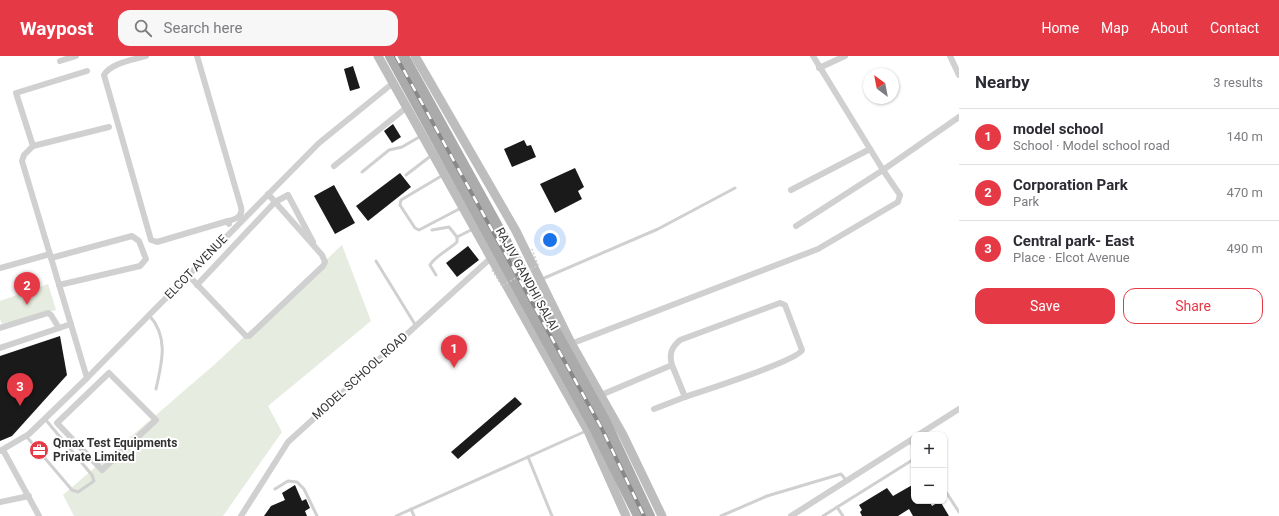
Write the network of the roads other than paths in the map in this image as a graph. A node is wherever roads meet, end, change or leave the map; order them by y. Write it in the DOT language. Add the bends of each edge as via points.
graph roads {
  1 [pos="76,56"];
  2 [pos="146,56"];
  3 [pos="197,56"];
  4 [pos="378,56"];
  5 [pos="390,56"];
  6 [pos="404,56"];
  7 [pos="415,56"];
  8 [pos="813,56"];
  9 [pos="826,56"];
  10 [pos="845,56"];
  11 [pos="950,56"];
  12 [pos="60,61"];
  13 [pos="829,63"];
  14 [pos="819,68"];
  15 [pos="87,71"];
  16 [pos="959,75"];
  17 [pos="393,83"];
  18 [pos="407,107"];
  19 [pos="432,108"];
  20 [pos="422,114"];
  21 [pos="959,117"];
  22 [pos="440,122"];
  23 [pos="109,127"];
  24 [pos="426,132"];
  25 [pos="33,146"];
  26 [pos="870,149"];
  27 [pos="434,154"];
  28 [pos="334,166"];
  29 [pos="883,170"];
  30 [pos="362,172"];
  31 [pos="444,174"];
  32 [pos="406,175"];
  33 [pos="735,188"];
  34 [pos="791,190"];
  35 [pos="268,194"];
  36 [pos="275,202"];
  37 [pos="501,205"];
  38 [pos="462,207"];
  39 [pos="490,212"];
  40 [pos="228,221"];
  41 [pos="796,226"];
  42 [pos="474,228"];
  43 [pos="432,230"];
  44 [pos="230,231"];
  45 [pos="457,237"];
  46 [pos="317,250"];
  47 [pos="494,255"];
  48 [pos="51,256"];
  49 [pos="376,261"];
  50 [pos="0,268"];
  51 [pos="188,275"];
  52 [pos="436,275"];
  53 [pos="540,280"];
  54 [pos="60,285"];
  55 [pos="197,285"];
  56 [pos="149,315"];
  57 [pos="71,324"];
  58 [pos="416,326"];
  59 [pos="0,328"];
  60 [pos="59,328"];
  61 [pos="568,345"];
  62 [pos="0,348"];
  63 [pos="672,365"];
  64 [pos="87,378"];
  65 [pos="156,389"];
  66 [pos="75,390"];
  67 [pos="601,395"];
  68 [pos="685,397"];
  69 [pos="83,398"];
  70 [pos="654,409"];
  71 [pos="959,409"];
  72 [pos="45,419"];
  73 [pos="591,429"];
  74 [pos="923,432"];
  75 [pos="26,436"];
  76 [pos="911,440"];
  77 [pos="1,451"];
  78 [pos="528,457"];
  79 [pos="911,461"];
  80 [pos="846,480"];
  81 [pos="275,489"];
  82 [pos="947,494"];
  83 [pos="29,496"];
  84 [pos="0,502"];
  85 [pos="837,507"];
  86 [pos="411,509"];
  87 [pos="959,512"];
  88 [pos="39,516"];
  89 [pos="241,516"];
  90 [pos="317,516"];
  91 [pos="396,516"];
  92 [pos="414,516"];
  93 [pos="552,516"];
  94 [pos="626,516"];
  95 [pos="638,516"];
  96 [pos="650,516"];
  97 [pos="662,516"];
  98 [pos="721,516"];
  99 [pos="791,516"];
  100 [pos="823,516"];
  101 [pos="843,516"];
  1 -- 12 [label="street"];
  2 -- 40 [label="street" via="114,66 104,75 151,240 157,242"];
  3 -- 40 [label="street" via="241,207 241,215"];
  4 -- 17 [label="street"];
  5 -- 20 [label="main road, RAJIV GANDHI SALAI"];
  6 -- 19 [label="main road, RAJIV GANDHI SALAI"];
  7 -- 37 [label="street"];
  8 -- 14 [label="street"];
  9 -- 13 [label="street"];
  10 -- 13 [label="street"];
  11 -- 16 [label="street"];
  13 -- 14 [label="street"];
  14 -- 26 [label="street"];
  15 -- 25 [label="street" via="16,93"];
  17 -- 18 [label="street"];
  17 -- 35 [label="street, ELCOT AVENUE" via="318,143"];
  18 -- 24 [label="street"];
  18 -- 28 [label="street"];
  19 -- 20 [label="main road"];
  19 -- 22 [label="main road, RAJIV GANDHI SALAI"];
  20 -- 24 [label="main road, RAJIV GANDHI SALAI"];
  21 -- 29 [label="street"];
  22 -- 24 [label="main road"];
  22 -- 39 [label="main road, RAJIV GANDHI SALAI"];
  23 -- 25 [label="street"];
  24 -- 27 [label="street"];
  24 -- 30 [label="lane" via="402,147 388,150"];
  24 -- 47 [label="main road, RAJIV GANDHI SALAI"];
  25 -- 48 [label="street" via="22,160"];
  26 -- 29 [label="street"];
  26 -- 34 [label="street"];
  27 -- 31 [label="street"];
  27 -- 32 [label="lane"];
  29 -- 41 [label="street"];
  29 -- 61 [label="street" via="900,194 898,202 818,249"];
  31 -- 38 [label="street"];
  31 -- 38 [label="lane" via="401,200 400,205 419,230"];
  33 -- 53 [label="lane" via="658,229"];
  35 -- 36 [label="street"];
  35 -- 44 [label="street, ELCOT AVENUE"];
  36 -- 46 [label="street"];
  36 -- 46 [label="street" via="288,195"];
  36 -- 55 [label="street"];
  37 -- 39 [label="lane"];
  37 -- 53 [label="street"];
  38 -- 42 [label="street"];
  39 -- 61 [label="main road, RAJIV GANDHI SALAI"];
  40 -- 44 [label="street"];
  42 -- 45 [label="lane"];
  42 -- 47 [label="street"];
  43 -- 45 [label="lane" via="449,227"];
  44 -- 51 [label="street, ELCOT AVENUE"];
  45 -- 52 [label="lane" via="457,242 450,249 432,261 430,265"];
  46 -- 55 [label="street" via="324,260 323,266 249,336 246,336"];
  47 -- 58 [label="street, MODEL SCHOOL ROAD"];
  47 -- 73 [label="main road, RAJIV GANDHI SALAI"];
  48 -- 50 [label="street"];
  48 -- 54 [label="street"];
  48 -- 54 [label="street" via="132,236 139,241 146,259 140,266"];
  49 -- 58 [label="lane"];
  51 -- 55 [label="street"];
  51 -- 56 [label="street, ELCOT AVENUE"];
  53 -- 61 [label="street"];
  54 -- 57 [label="street"];
  56 -- 64 [label="street, ELCOT AVENUE"];
  56 -- 65 [label="lane" via="160,330 162,340"];
  57 -- 60 [label="street"];
  57 -- 64 [label="street"];
  58 -- 89 [label="street, MODEL SCHOOL ROAD" via="288,442"];
  59 -- 60 [label="street" via="48,314"];
  60 -- 62 [label="street"];
  61 -- 67 [label="street"];
  61 -- 96 [label="main road, RAJIV GANDHI SALAI"];
  63 -- 67 [label="street"];
  63 -- 68 [label="street"];
  63 -- 68 [label="street" via="671,351 680,340 780,303 785,305 801,347 800,354"];
  64 -- 66 [label="street, ELCOT AVENUE"];
  66 -- 69 [label="street"];
  66 -- 72 [label="street, ELCOT AVENUE"];
  67 -- 97 [label="street"];
  68 -- 70 [label="street"];
  69 -- 69 [label="street" via="57,423 102,470 156,420 109,373"];
  71 -- 74 [label="street"];
  72 -- 75 [label="street, ELCOT AVENUE"];
  72 -- 75 [label="lane" via="92,475 94,481 78,492 72,490"];
  73 -- 78 [label="lane"];
  73 -- 94 [label="street"];
  73 -- 95 [label="main road, RAJIV GANDHI SALAI"];
  75 -- 77 [label="street, ELCOT AVENUE"];
  76 -- 80 [label="street"];
  77 -- 83 [label="street"];
  78 -- 86 [label="lane"];
  78 -- 93 [label="lane"];
  79 -- 85 [label="lane"];
  80 -- 98 [label="lane" via="841,474 768,496"];
  80 -- 99 [label="street"];
  81 -- 90 [label="lane" via="288,481 297,482 304,489"];
  82 -- 87 [label="lane"];
  83 -- 84 [label="street"];
  83 -- 88 [label="street"];
  85 -- 100 [label="lane"];
  85 -- 101 [label="lane"];
  86 -- 91 [label="lane"];
  86 -- 92 [label="lane"];
}
